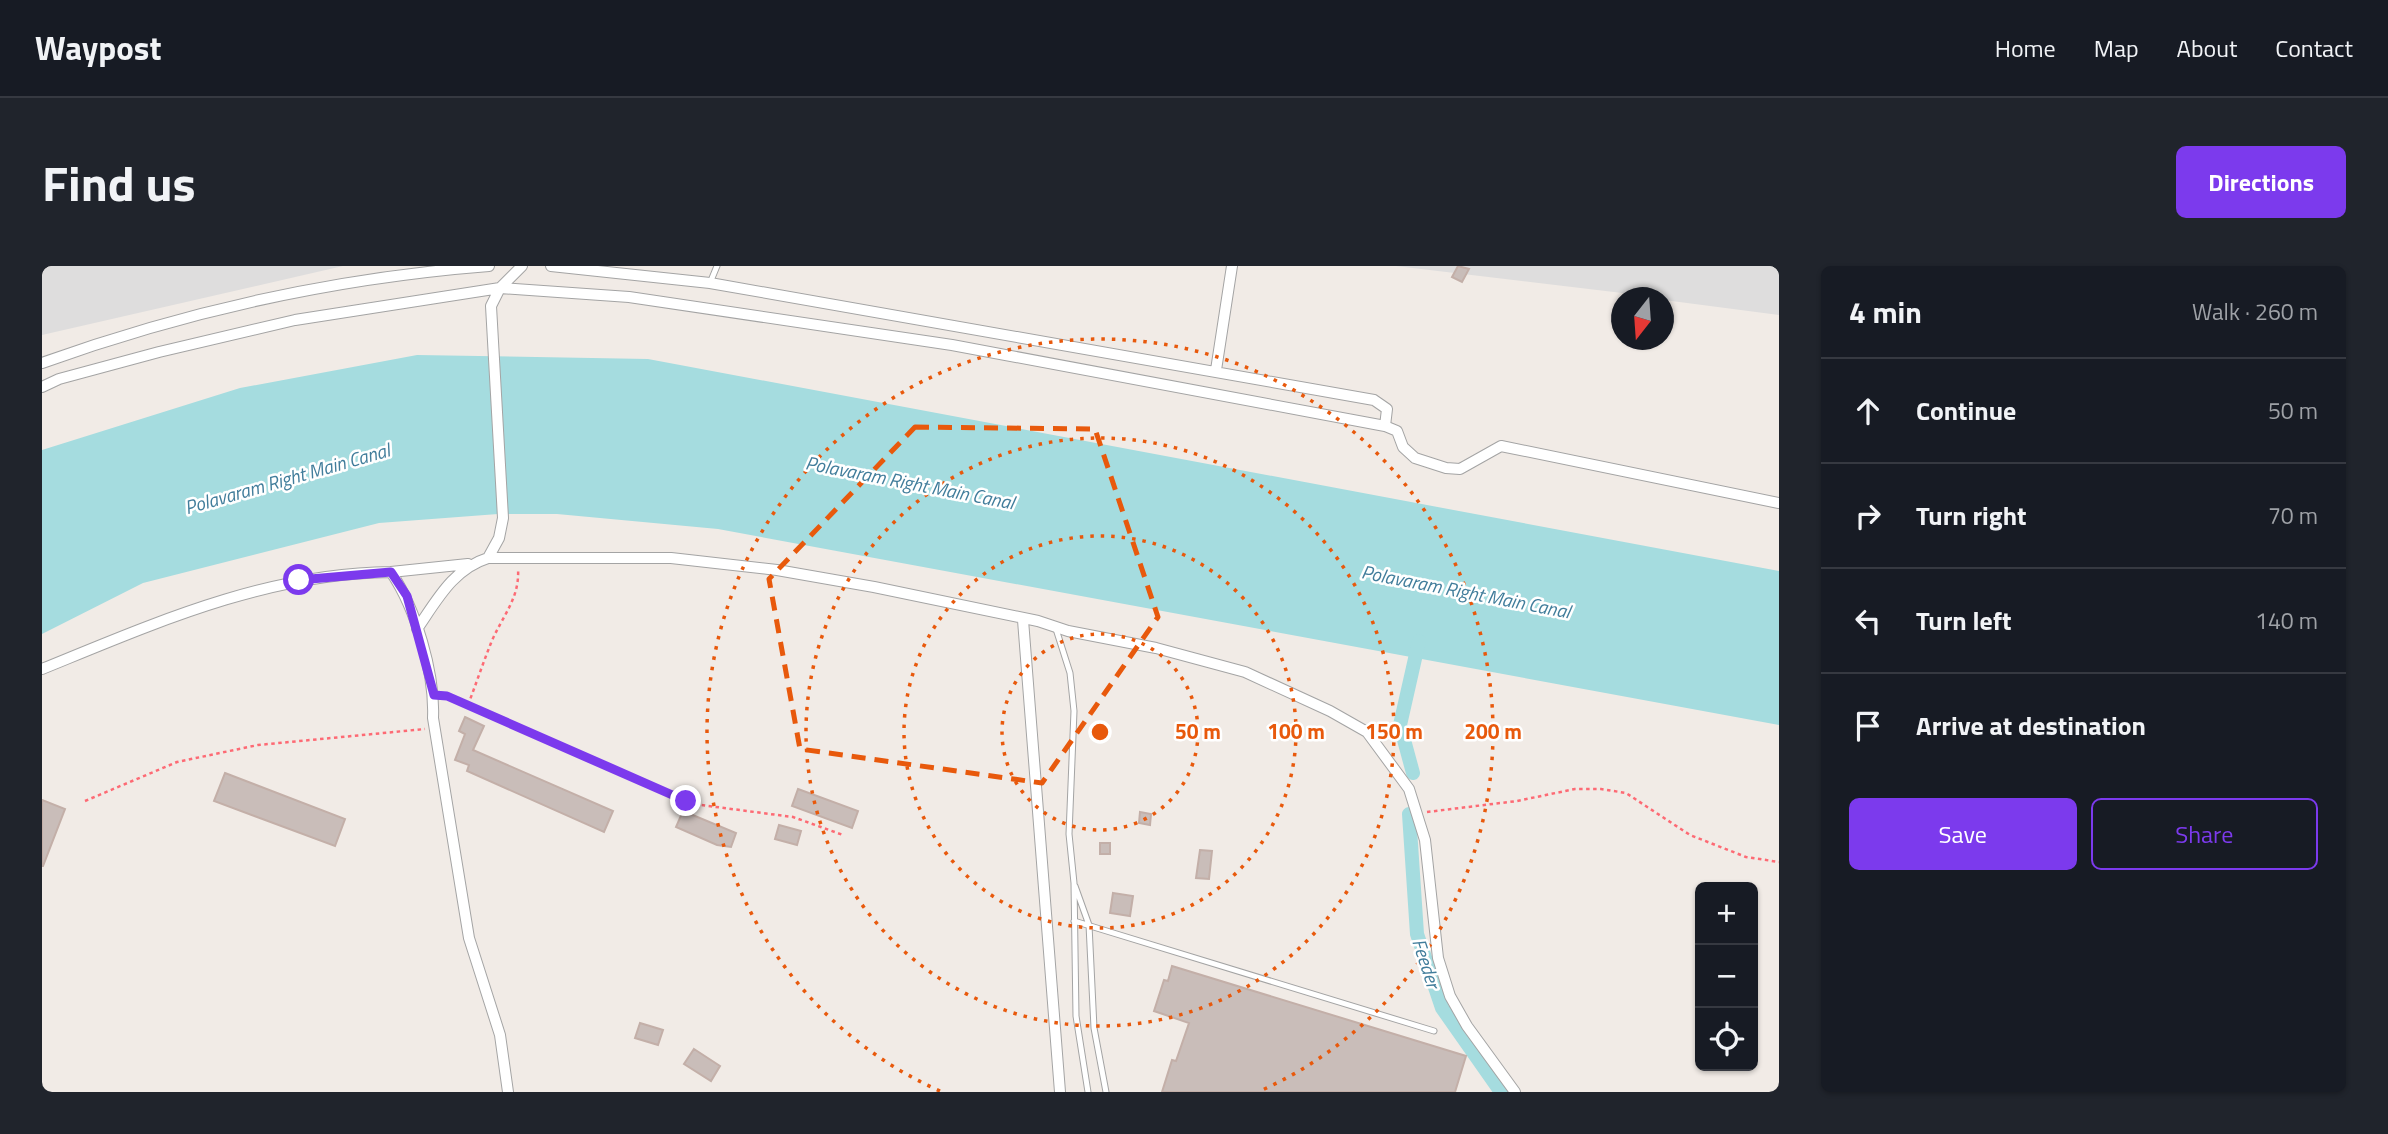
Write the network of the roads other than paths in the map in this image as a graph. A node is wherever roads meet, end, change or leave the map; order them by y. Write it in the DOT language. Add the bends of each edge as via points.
graph roads {
  1 [pos="489,266"];
  2 [pos="522,266"];
  3 [pos="551,266"];
  4 [pos="717,266"];
  5 [pos="1232,266"];
  6 [pos="710,283"];
  7 [pos="499,288"];
  8 [pos="42,363"];
  9 [pos="1216,370"];
  10 [pos="42,387"];
  11 [pos="1385,426"];
  12 [pos="1779,503"];
  13 [pos="488,558"];
  14 [pos="468,564"];
  15 [pos="391,572"];
  16 [pos="1023,620"];
  17 [pos="1055,626"];
  18 [pos="417,629"];
  19 [pos="42,669"];
  20 [pos="1074,883"];
  21 [pos="1074,921"];
  22 [pos="1089,925"];
  23 [pos="1434,1031"];
  24 [pos="508,1092"];
  25 [pos="1060,1092"];
  26 [pos="1088,1092"];
  27 [pos="1106,1092"];
  28 [pos="1515,1092"];
  1 -- 8 [label="street" via="419,271 249,301 115,337"];
  2 -- 7 [label="street"];
  3 -- 6 [label="street"];
  4 -- 6 [label="lane"];
  5 -- 9 [label="street"];
  6 -- 9 [label="street"];
  7 -- 10 [label="street" via="295,320 159,352"];
  7 -- 11 [label="street" via="629,298 952,345"];
  7 -- 13 [label="street" via="489,325 503,518"];
  9 -- 11 [label="street" via="1374,400 1387,409"];
  11 -- 12 [label="street" via="1397,431 1403,447 1416,458 1438,467 1460,468 1501,446"];
  13 -- 14 [label="street"];
  13 -- 16 [label="street" via="671,558 777,570"];
  14 -- 15 [label="street"];
  14 -- 18 [label="street" via="446,586"];
  15 -- 18 [label="street" via="407,596"];
  15 -- 19 [label="street" via="299,580 200,605"];
  16 -- 17 [label="street"];
  16 -- 25 [label="street"];
  17 -- 20 [label="lane" via="1070,674 1074,711 1069,834"];
  17 -- 28 [label="street" via="1245,672 1367,732 1409,789 1418,813 1438,958 1450,996"];
  18 -- 24 [label="street" via="434,695 435,728 469,939 500,1035"];
  20 -- 21 [label="lane"];
  20 -- 22 [label="lane"];
  21 -- 22 [label="lane"];
  21 -- 26 [label="lane" via="1076,1016"];
  22 -- 23 [label="lane"];
  22 -- 27 [label="lane" via="1094,1028"];
}
